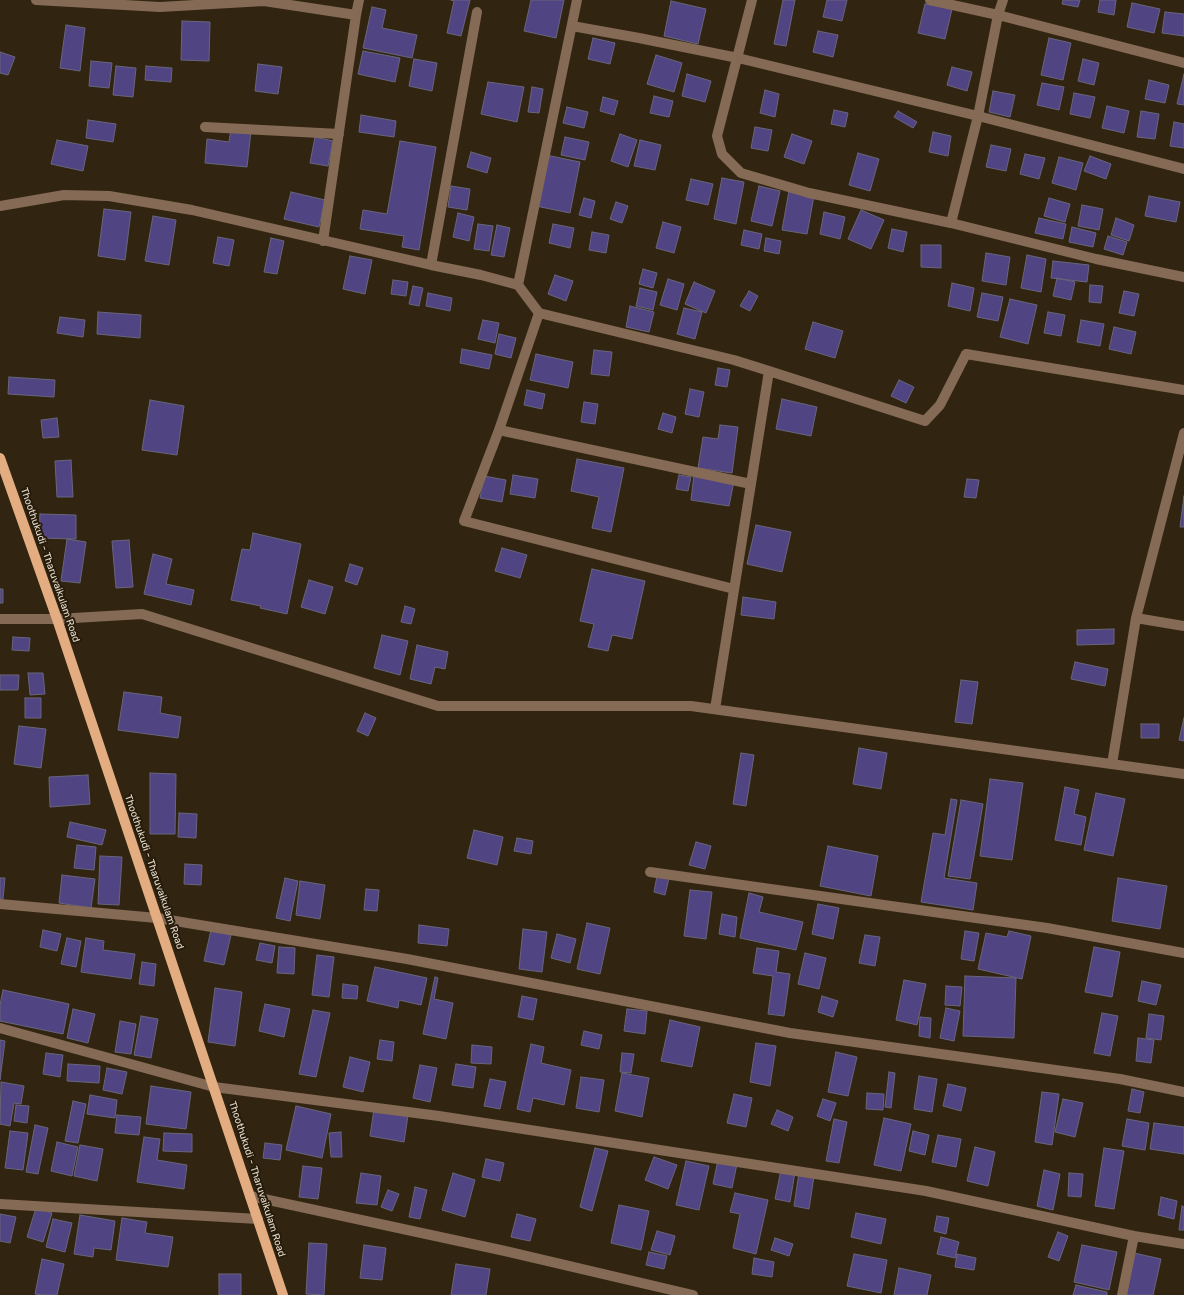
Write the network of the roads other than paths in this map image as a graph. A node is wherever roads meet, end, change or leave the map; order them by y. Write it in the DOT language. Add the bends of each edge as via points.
graph roads {
  1 [pos="36,0"];
  2 [pos="359,0"];
  3 [pos="577,0"];
  4 [pos="752,0"];
  5 [pos="930,0"];
  6 [pos="1003,0"];
  7 [pos="477,12"];
  8 [pos="356,15"];
  9 [pos="998,15"];
  10 [pos="572,26"];
  11 [pos="738,58"];
  12 [pos="1184,63"];
  13 [pos="978,116"];
  14 [pos="206,127"];
  15 [pos="339,134"];
  16 [pos="1184,169"];
  17 [pos="0,206"];
  18 [pos="951,223"];
  19 [pos="323,241"];
  20 [pos="431,265"];
  21 [pos="1184,277"];
  22 [pos="518,285"];
  23 [pos="539,313"];
  24 [pos="769,371"];
  25 [pos="1184,390"];
  26 [pos="499,430"];
  27 [pos="1184,433"];
  28 [pos="0,458"];
  29 [pos="2,469"];
  30 [pos="751,484"];
  31 [pos="734,589"];
  32 [pos="1136,618"];
  33 [pos="0,619"];
  34 [pos="57,619"];
  35 [pos="1184,626"];
  36 [pos="715,709"];
  37 [pos="1112,764"];
  38 [pos="1184,774"];
  39 [pos="650,872"];
  40 [pos="0,904"];
  41 [pos="157,918"];
  42 [pos="1184,953"];
  43 [pos="0,1028"];
  44 [pos="214,1087"];
  45 [pos="1184,1092"];
  46 [pos="250,1196"];
  47 [pos="0,1204"];
  48 [pos="258,1219"];
  49 [pos="1134,1236"];
  50 [pos="1184,1244"];
  51 [pos="283,1295"];
  52 [pos="693,1295"];
  53 [pos="1122,1295"];
  1 -- 8 [label="street" via="160,8 264,1"];
  2 -- 8 [label="street"];
  3 -- 10 [label="street"];
  4 -- 11 [label="street"];
  5 -- 9 [label="street"];
  6 -- 9 [label="street"];
  7 -- 20 [label="street"];
  8 -- 15 [label="street"];
  9 -- 12 [label="street"];
  9 -- 13 [label="street"];
  10 -- 11 [label="street"];
  10 -- 22 [label="street"];
  11 -- 13 [label="street"];
  11 -- 18 [label="street" via="718,136 722,154 742,173 809,192"];
  13 -- 16 [label="street"];
  13 -- 18 [label="street"];
  14 -- 15 [label="street"];
  15 -- 19 [label="street"];
  17 -- 19 [label="street" via="64,194 109,196 192,210"];
  18 -- 21 [label="street" via="1096,259"];
  19 -- 20 [label="street"];
  20 -- 22 [label="street" via="475,273"];
  22 -- 23 [label="street"];
  23 -- 24 [label="street" via="734,360"];
  23 -- 26 [label="street"];
  24 -- 25 [label="street" via="925,420 940,405 966,354"];
  24 -- 30 [label="street"];
  26 -- 30 [label="street"];
  26 -- 31 [label="street" via="464,521"];
  27 -- 32 [label="street"];
  28 -- 29 [label="main road, Thoothukudi - Tharuvaikulam Road"];
  29 -- 34 [label="main road, Thoothukudi - Tharuvaikulam Road"];
  30 -- 31 [label="street"];
  31 -- 36 [label="street"];
  32 -- 35 [label="street"];
  32 -- 37 [label="street"];
  33 -- 34 [label="street"];
  34 -- 36 [label="street" via="142,614 438,706 691,706"];
  34 -- 41 [label="main road, Thoothukudi - Tharuvaikulam Road"];
  36 -- 37 [label="street"];
  37 -- 38 [label="street"];
  39 -- 42 [label="street" via="1047,928"];
  40 -- 41 [label="street"];
  41 -- 44 [label="main road, Thoothukudi - Tharuvaikulam Road"];
  41 -- 45 [label="street" via="407,959 790,1033 1120,1079"];
  43 -- 44 [label="street"];
  44 -- 46 [label="main road, Thoothukudi - Tharuvaikulam Road"];
  44 -- 49 [label="street" via="439,1116 926,1191"];
  46 -- 48 [label="main road, Thoothukudi - Tharuvaikulam Road"];
  46 -- 52 [label="street"];
  47 -- 48 [label="street"];
  48 -- 51 [label="main road, Thoothukudi - Tharuvaikulam Road"];
  49 -- 50 [label="street"];
  49 -- 53 [label="street"];
}
